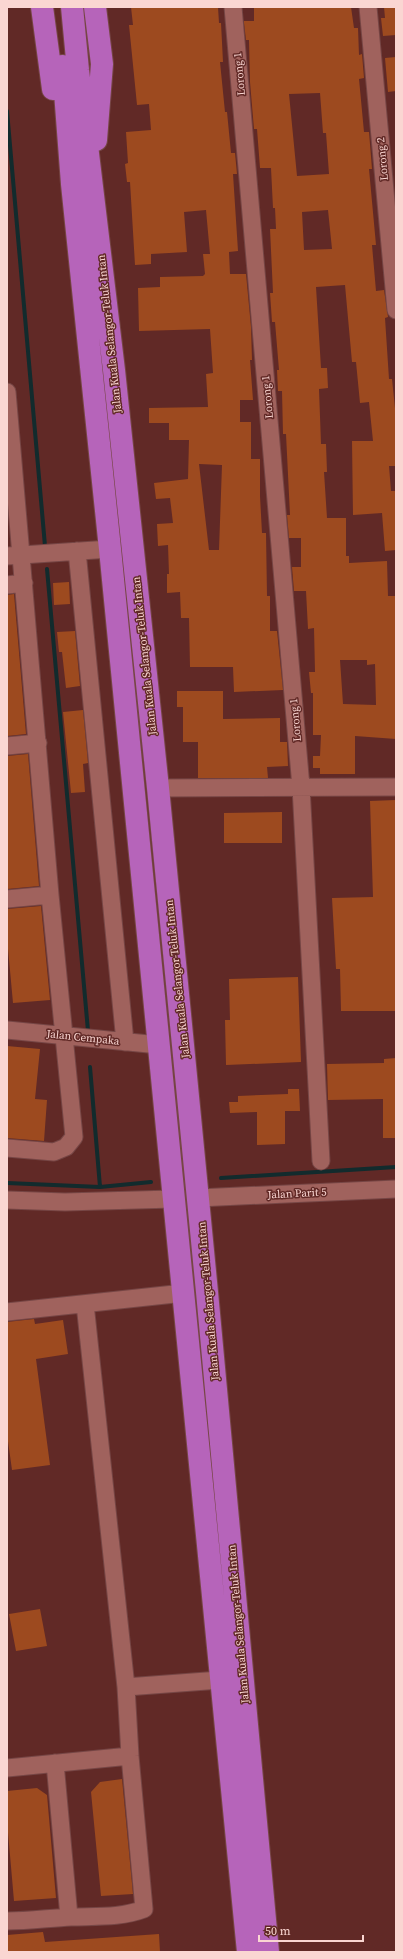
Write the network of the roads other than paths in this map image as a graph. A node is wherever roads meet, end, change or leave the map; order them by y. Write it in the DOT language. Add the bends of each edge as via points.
graph roads {
  1 [pos="42,7"];
  2 [pos="57,7"];
  3 [pos="72,7"];
  4 [pos="95,7"];
  5 [pos="233,7"];
  6 [pos="368,7"];
  7 [pos="82,186"];
  8 [pos="396,310"];
  9 [pos="7,392"];
  10 [pos="110,549"];
  11 [pos="78,551"];
  12 [pos="14,555"];
  13 [pos="24,583"];
  14 [pos="7,585"];
  15 [pos="38,743"];
  16 [pos="7,746"];
  17 [pos="301,787"];
  18 [pos="396,787"];
  19 [pos="158,788"];
  20 [pos="50,895"];
  21 [pos="7,899"];
  22 [pos="7,1025"];
  23 [pos="64,1035"];
  24 [pos="125,1042"];
  25 [pos="159,1045"];
  26 [pos="7,1148"];
  27 [pos="321,1161"];
  28 [pos="396,1189"];
  29 [pos="198,1198"];
  30 [pos="174,1199"];
  31 [pos="7,1200"];
  32 [pos="175,1294"];
  33 [pos="85,1304"];
  34 [pos="7,1312"];
  35 [pos="220,1680"];
  36 [pos="126,1687"];
  37 [pos="130,1756"];
  38 [pos="55,1763"];
  39 [pos="7,1768"];
  40 [pos="69,1917"];
  41 [pos="7,1921"];
  42 [pos="248,1952"];
  43 [pos="268,1952"];
  1 -- 7 [label="highway" via="56,112"];
  2 -- 7 [label="highway, Jalan Kuala Selangor-Teluk Intan"];
  3 -- 7 [label="highway, Jalan Kuala Selangor-Teluk Intan" via="78,70"];
  4 -- 7 [label="highway" via="102,64"];
  5 -- 17 [label="street, Lorong 1"];
  6 -- 8 [label="street, Lorong 2"];
  7 -- 10 [label="highway, Jalan Kuala Selangor-Teluk Intan"];
  7 -- 19 [label="highway, Jalan Kuala Selangor-Teluk Intan"];
  9 -- 12 [label="street"];
  10 -- 11 [label="street"];
  10 -- 25 [label="highway, Jalan Kuala Selangor-Teluk Intan"];
  11 -- 12 [label="street"];
  11 -- 24 [label="street"];
  12 -- 13 [label="street"];
  13 -- 14 [label="street"];
  13 -- 15 [label="street"];
  15 -- 16 [label="street"];
  15 -- 20 [label="street"];
  17 -- 18 [label="street"];
  17 -- 19 [label="street"];
  17 -- 27 [label="street, Lorong 1"];
  19 -- 29 [label="highway, Jalan Kuala Selangor-Teluk Intan"];
  20 -- 21 [label="street"];
  20 -- 23 [label="street"];
  22 -- 23 [label="street, Jalan Cempaka"];
  23 -- 24 [label="street, Jalan Cempaka"];
  23 -- 26 [label="street" via="74,1137 66,1147 54,1152"];
  24 -- 25 [label="street, Jalan Cempaka"];
  25 -- 30 [label="highway, Jalan Kuala Selangor-Teluk Intan"];
  28 -- 29 [label="street, Jalan Parit 5"];
  29 -- 43 [label="highway, Jalan Kuala Selangor-Teluk Intan"];
  30 -- 31 [label="street" via="65,1202"];
  30 -- 32 [label="highway, Jalan Kuala Selangor-Teluk Intan"];
  32 -- 33 [label="street"];
  32 -- 35 [label="highway, Jalan Kuala Selangor-Teluk Intan"];
  33 -- 34 [label="street"];
  33 -- 36 [label="street"];
  35 -- 36 [label="street"];
  35 -- 42 [label="highway, Jalan Kuala Selangor-Teluk Intan"];
  36 -- 37 [label="street"];
  37 -- 38 [label="street"];
  37 -- 40 [label="street" via="144,1909 130,1914"];
  38 -- 39 [label="street"];
  38 -- 40 [label="street"];
  40 -- 41 [label="street"];
}
